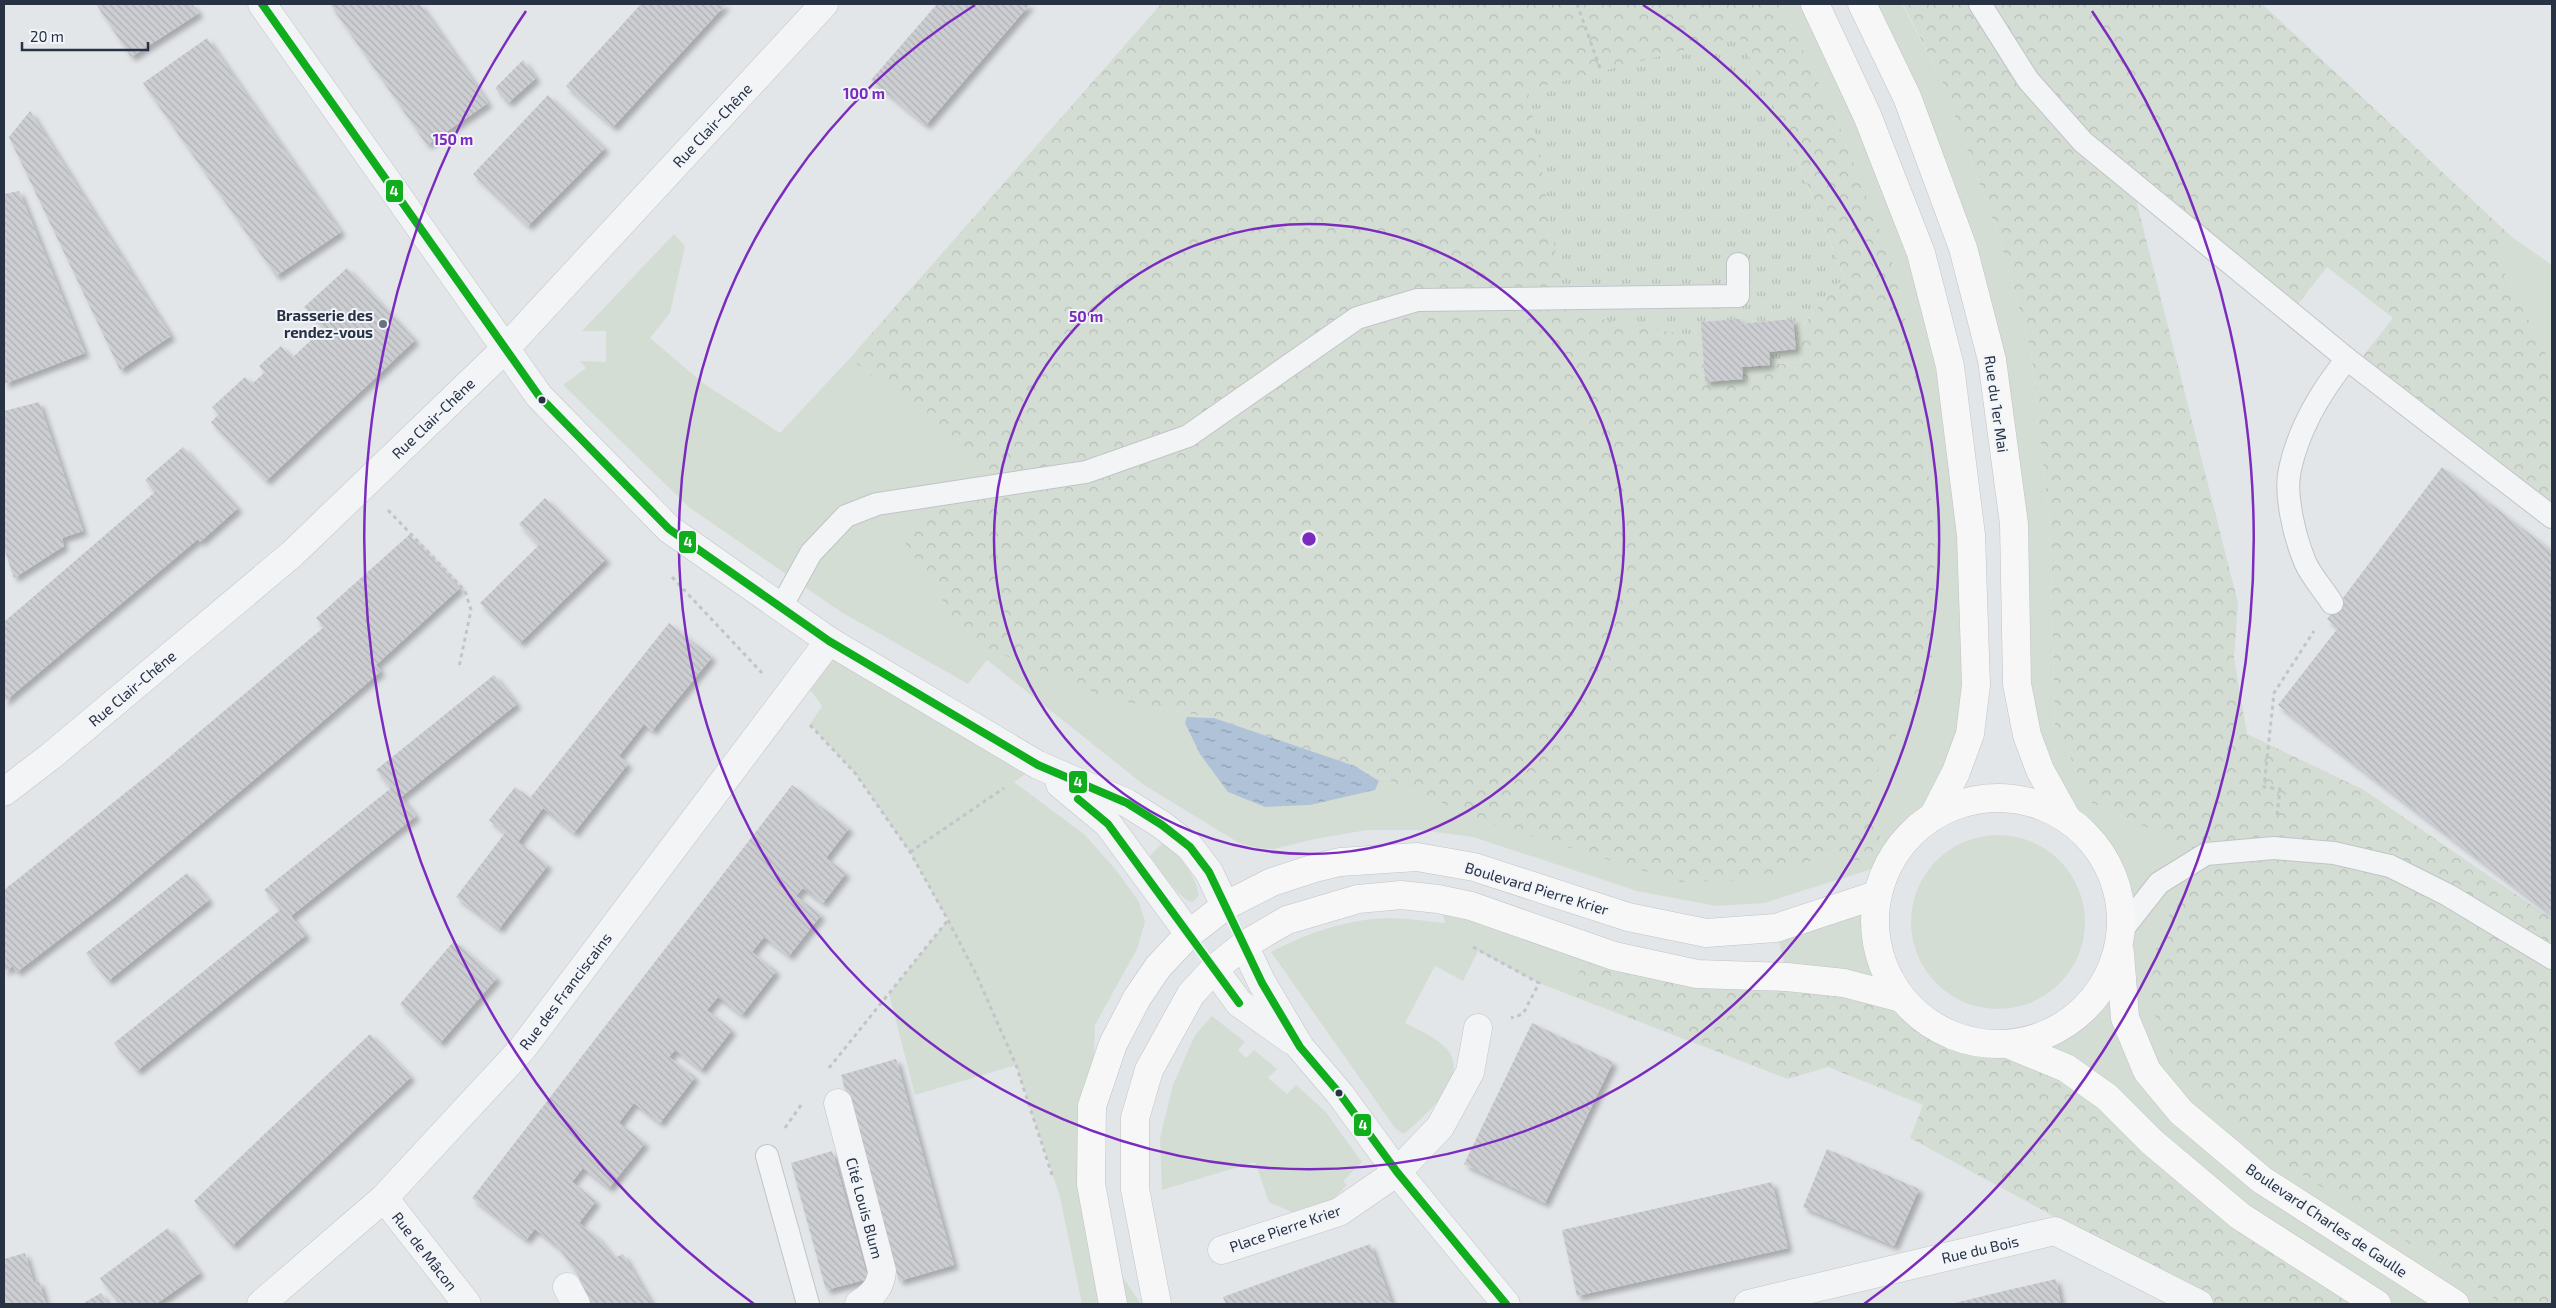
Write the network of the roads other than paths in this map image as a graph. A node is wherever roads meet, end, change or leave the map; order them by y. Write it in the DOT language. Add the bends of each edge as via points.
graph roads {
  1 [pos="262,4"];
  2 [pos="824,4"];
  3 [pos="1815,4"];
  4 [pos="1862,4"];
  5 [pos="1980,4"];
  6 [pos="1738,264"];
  7 [pos="506,348"];
  8 [pos="2347,359"];
  9 [pos="2552,517"];
  10 [pos="2332,603"];
  11 [pos="780,609"];
  12 [pos="828,641"];
  13 [pos="1038,765"];
  14 [pos="4,792"];
  15 [pos="1934,815"];
  16 [pos="2066,817"];
  17 [pos="1876,895"];
  18 [pos="1225,906"];
  19 [pos="1189,934"];
  20 [pos="2121,939"];
  21 [pos="1244,945"];
  22 [pos="2552,958"];
  23 [pos="1214,969"];
  24 [pos="1901,998"];
  25 [pos="1478,1028"];
  26 [pos="2008,1044"];
  27 [pos="1300,1047"];
  28 [pos="838,1103"];
  29 [pos="767,1156"];
  30 [pos="1397,1172"];
  31 [pos="384,1198"];
  32 [pos="1222,1250"];
  33 [pos="261,1304"];
  34 [pos="467,1304"];
  35 [pos="808,1304"];
  36 [pos="858,1304"];
  37 [pos="1113,1304"];
  38 [pos="1157,1304"];
  39 [pos="1506,1304"];
  40 [pos="1748,1304"];
  41 [pos="2199,1304"];
  42 [pos="2377,1304"];
  43 [pos="2455,1304"];
  1 -- 7 [label="street"];
  2 -- 7 [label="street, Rue Clair-Chêne"];
  3 -- 15 [label="main road" via="1867,115 1920,253 1950,366 1971,535 1976,685 1970,734 1956,772"];
  4 -- 16 [label="main road, Rue du 1er Mai" via="1907,97 1957,230 1992,360 2014,524 2017,684 2027,735 2040,770"];
  5 -- 8 [label="lane" via="2028,80 2083,142"];
  6 -- 11 [label="lane" via="1738,296 1417,300 1358,318 1188,436 1086,472 877,504 846,516 811,553"];
  7 -- 11 [label="street" via="539,396 669,529"];
  7 -- 14 [label="street, Rue Clair-Chêne" via="292,554"];
  8 -- 9 [label="lane"];
  8 -- 10 [label="lane" via="2328,383 2304,425 2289,471 2291,518 2302,554"];
  11 -- 12 [label="street"];
  12 -- 13 [label="street"];
  12 -- 31 [label="street, Rue des Franciscains" via="522,1049"];
  13 -- 18 [label="street" via="1127,803 1162,825 1190,847 1209,872"];
  13 -- 19 [label="street" via="1108,824"];
  15 -- 16 [label="main road" via="1966,801 2000,797 2034,803"];
  15 -- 17 [label="main road" via="1907,836 1888,864"];
  16 -- 20 [label="main road, Boulevard Charles de Gaulle" via="2103,854 2119,891"];
  17 -- 18 [label="main road, Boulevard Pierre Krier" via="1776,928 1706,933 1628,917 1474,866 1417,857 1340,862 1315,868 1272,882"];
  17 -- 24 [label="main road" via="1874,932 1883,967"];
  18 -- 19 [label="main road, Boulevard Pierre Krier"];
  18 -- 21 [label="main road"];
  19 -- 23 [label="main road"];
  19 -- 37 [label="main road, Boulevard Pierre Krier" via="1158,967 1137,998 1113,1044 1092,1106 1091,1184"];
  20 -- 22 [label="lane" via="2159,883 2206,854 2274,848 2334,853 2390,866 2456,900"];
  20 -- 26 [label="main road" via="2105,983 2080,1014 2046,1035"];
  20 -- 43 [label="main road, Boulevard Charles de Gaulle" via="2125,1018 2147,1071 2181,1112 2262,1180"];
  21 -- 23 [label="main road"];
  21 -- 24 [label="main road" via="1287,920 1325,907 1358,899 1401,895 1471,906 1614,956 1698,974 1844,983"];
  21 -- 27 [label="street" via="1262,983"];
  23 -- 27 [label="street" via="1239,1004"];
  23 -- 38 [label="main road" via="1191,994 1158,1053 1149,1070 1135,1118 1135,1189"];
  24 -- 26 [label="main road" via="1931,1025 1968,1041"];
  25 -- 30 [label="street, Place Pierre Krier" via="1470,1072 1440,1127"];
  26 -- 42 [label="main road" via="2066,1068 2107,1097 2152,1142 2240,1216"];
  27 -- 30 [label="street" via="1340,1094"];
  28 -- 36 [label="street, Cité Louis Blum" via="882,1271 877,1288 868,1299"];
  29 -- 35 [label="lane"];
  30 -- 32 [label="street, Place Pierre Krier" via="1340,1212"];
  30 -- 39 [label="street"];
  31 -- 33 [label="street, Rue des Franciscains"];
  31 -- 34 [label="street, Rue de Mâcon"];
  40 -- 41 [label="street, Rue du Bois" via="2055,1231"];
}
